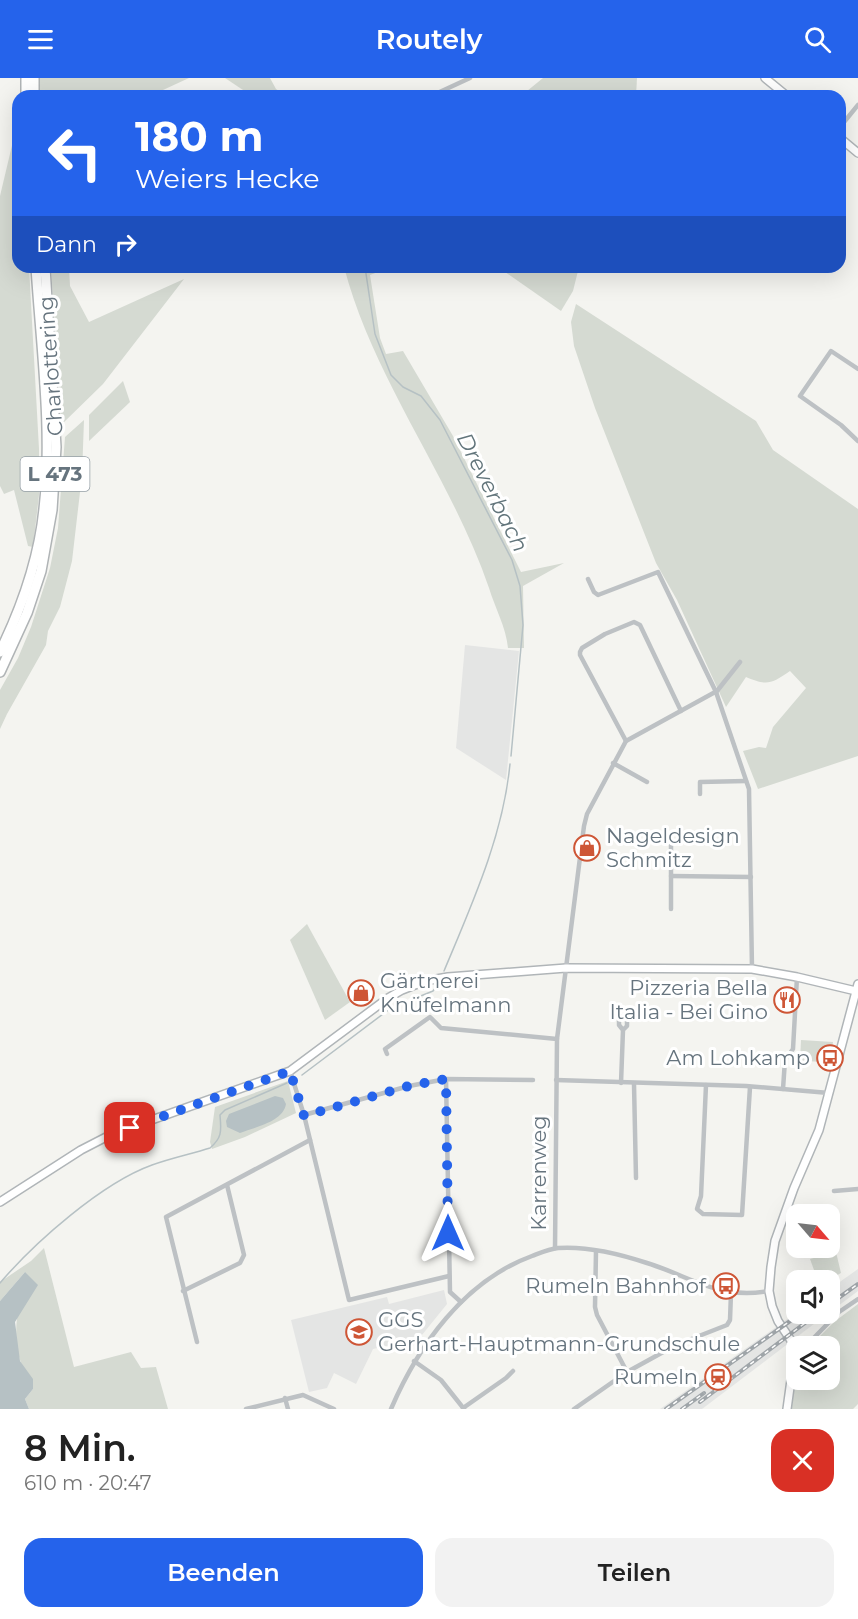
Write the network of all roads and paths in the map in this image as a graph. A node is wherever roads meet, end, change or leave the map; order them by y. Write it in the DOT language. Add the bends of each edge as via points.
graph roads {
  1 [pos="470,78"];
  2 [pos="765,78"];
  3 [pos="450,89"];
  4 [pos="780,90"];
  5 [pos="858,105"];
  6 [pos="846,120"];
  7 [pos="846,143"];
  8 [pos="858,153"];
  9 [pos="36,273"];
  10 [pos="45,273"];
  11 [pos="858,369"];
  12 [pos="858,441"];
  13 [pos="588,579"];
  14 [pos="0,652"];
  15 [pos="740,662"];
  16 [pos="0,672"];
  17 [pos="716,692"];
  18 [pos="681,711"];
  19 [pos="626,741"];
  20 [pos="613,763"];
  21 [pos="746,781"];
  22 [pos="647,782"];
  23 [pos="700,794"];
  24 [pos="671,843"];
  25 [pos="671,876"];
  26 [pos="752,877"];
  27 [pos="671,909"];
  28 [pos="566,968"];
  29 [pos="752,969"];
  30 [pos="797,977"];
  31 [pos="858,989"];
  32 [pos="623,1030"];
  33 [pos="557,1039"];
  34 [pos="387,1054"];
  35 [pos="290,1071"];
  36 [pos="446,1079"];
  37 [pos="533,1080"];
  38 [pos="556,1080"];
  39 [pos="621,1083"];
  40 [pos="634,1084"];
  41 [pos="706,1085"];
  42 [pos="750,1087"];
  43 [pos="783,1089"];
  44 [pos="829,1093"];
  45 [pos="304,1116"];
  46 [pos="310,1140"];
  47 [pos="636,1178"];
  48 [pos="227,1185"];
  49 [pos="858,1189"];
  50 [pos="834,1191"];
  51 [pos="0,1203"];
  52 [pos="555,1248"];
  53 [pos="596,1251"];
  54 [pos="449,1276"];
  55 [pos="183,1291"];
  56 [pos="769,1292"];
  57 [pos="731,1293"];
  58 [pos="858,1299"];
  59 [pos="461,1302"];
  60 [pos="788,1336"];
  61 [pos="815,1336"];
  62 [pos="197,1342"];
  63 [pos="414,1361"];
  64 [pos="513,1371"];
  65 [pos="627,1371"];
  66 [pos="790,1390"];
  67 [pos="285,1398"];
  68 [pos="464,1408"];
  69 [pos="246,1409"];
  70 [pos="288,1409"];
  71 [pos="334,1409"];
  72 [pos="391,1409"];
  73 [pos="574,1409"];
  74 [pos="787,1409"];
  1 -- 3 [label="street"];
  2 -- 4 [label="street"];
  5 -- 6 [label="street"];
  7 -- 8 [label="street"];
  9 -- 14 [label="highway, Charlottering / L 473" via="47,443 44,509 32,571"];
  10 -- 16 [label="highway, Charlottering / L 473" via="56,447 52,510 41,571"];
  11 -- 12 [label="street" via="831,351 800,396"];
  13 -- 17 [label="street" via="598,595 658,572"];
  15 -- 17 [label="street"];
  17 -- 18 [label="street"];
  17 -- 21 [label="street"];
  18 -- 19 [label="street"];
  18 -- 19 [label="street" via="637,622 605,634 582,648 580,655"];
  19 -- 20 [label="street, Karrenweg"];
  20 -- 22 [label="street"];
  20 -- 28 [label="street, Karrenweg" via="584,826"];
  21 -- 23 [label="street" via="700,782"];
  21 -- 26 [label="street"];
  24 -- 25 [label="street"];
  25 -- 26 [label="street"];
  25 -- 27 [label="street"];
  26 -- 29 [label="street"];
  28 -- 29 [label="street"];
  28 -- 33 [label="street, Karrenweg"];
  28 -- 35 [label="street" via="425,981 371,1010"];
  29 -- 30 [label="street"];
  30 -- 31 [label="street"];
  30 -- 43 [label="street" via="793,1049 785,1060"];
  31 -- 44 [label="street"];
  32 -- 39 [label="street"];
  33 -- 34 [label="street" via="441,1028 430,1017 385,1049"];
  33 -- 38 [label="street, Karrenweg"];
  35 -- 45 [label="street"];
  35 -- 51 [label="street" via="112,1134"];
  36 -- 37 [label="street"];
  36 -- 45 [label="street"];
  36 -- 54 [label="street"];
  38 -- 39 [label="street"];
  38 -- 52 [label="street, Karrenweg"];
  39 -- 40 [label="street"];
  40 -- 41 [label="street"];
  40 -- 47 [label="street"];
  41 -- 42 [label="street"];
  41 -- 42 [label="street" via="701,1196 697,1209 703,1214 742,1215"];
  42 -- 43 [label="street"];
  43 -- 44 [label="street"];
  44 -- 56 [label="street" via="819,1130 776,1241"];
  45 -- 46 [label="street"];
  46 -- 48 [label="street"];
  46 -- 54 [label="street" via="349,1300"];
  48 -- 55 [label="street" via="166,1218"];
  48 -- 55 [label="street" via="243,1259"];
  49 -- 50 [label="street"];
  52 -- 53 [label="street"];
  52 -- 59 [label="street, Karrenweg" via="520,1260"];
  53 -- 57 [label="street" via="644,1262 708,1288"];
  53 -- 65 [label="street" via="597,1315"];
  54 -- 59 [label="street" via="450,1292"];
  55 -- 62 [label="street"];
  56 -- 57 [label="street"];
  56 -- 60 [label="street" via="778,1321"];
  57 -- 65 [label="street" via="727,1325 676,1345"];
  58 -- 61 [label="street" via="838,1312"];
  59 -- 63 [label="street, Karrenweg"];
  63 -- 68 [label="street" via="441,1380"];
  63 -- 72 [label="street, Karrenweg"];
  64 -- 68 [label="street"];
  65 -- 73 [label="street"];
  66 -- 74 [label="street"];
  67 -- 69 [label="street"];
  67 -- 70 [label="street"];
  67 -- 71 [label="street" via="303,1395"];
}
